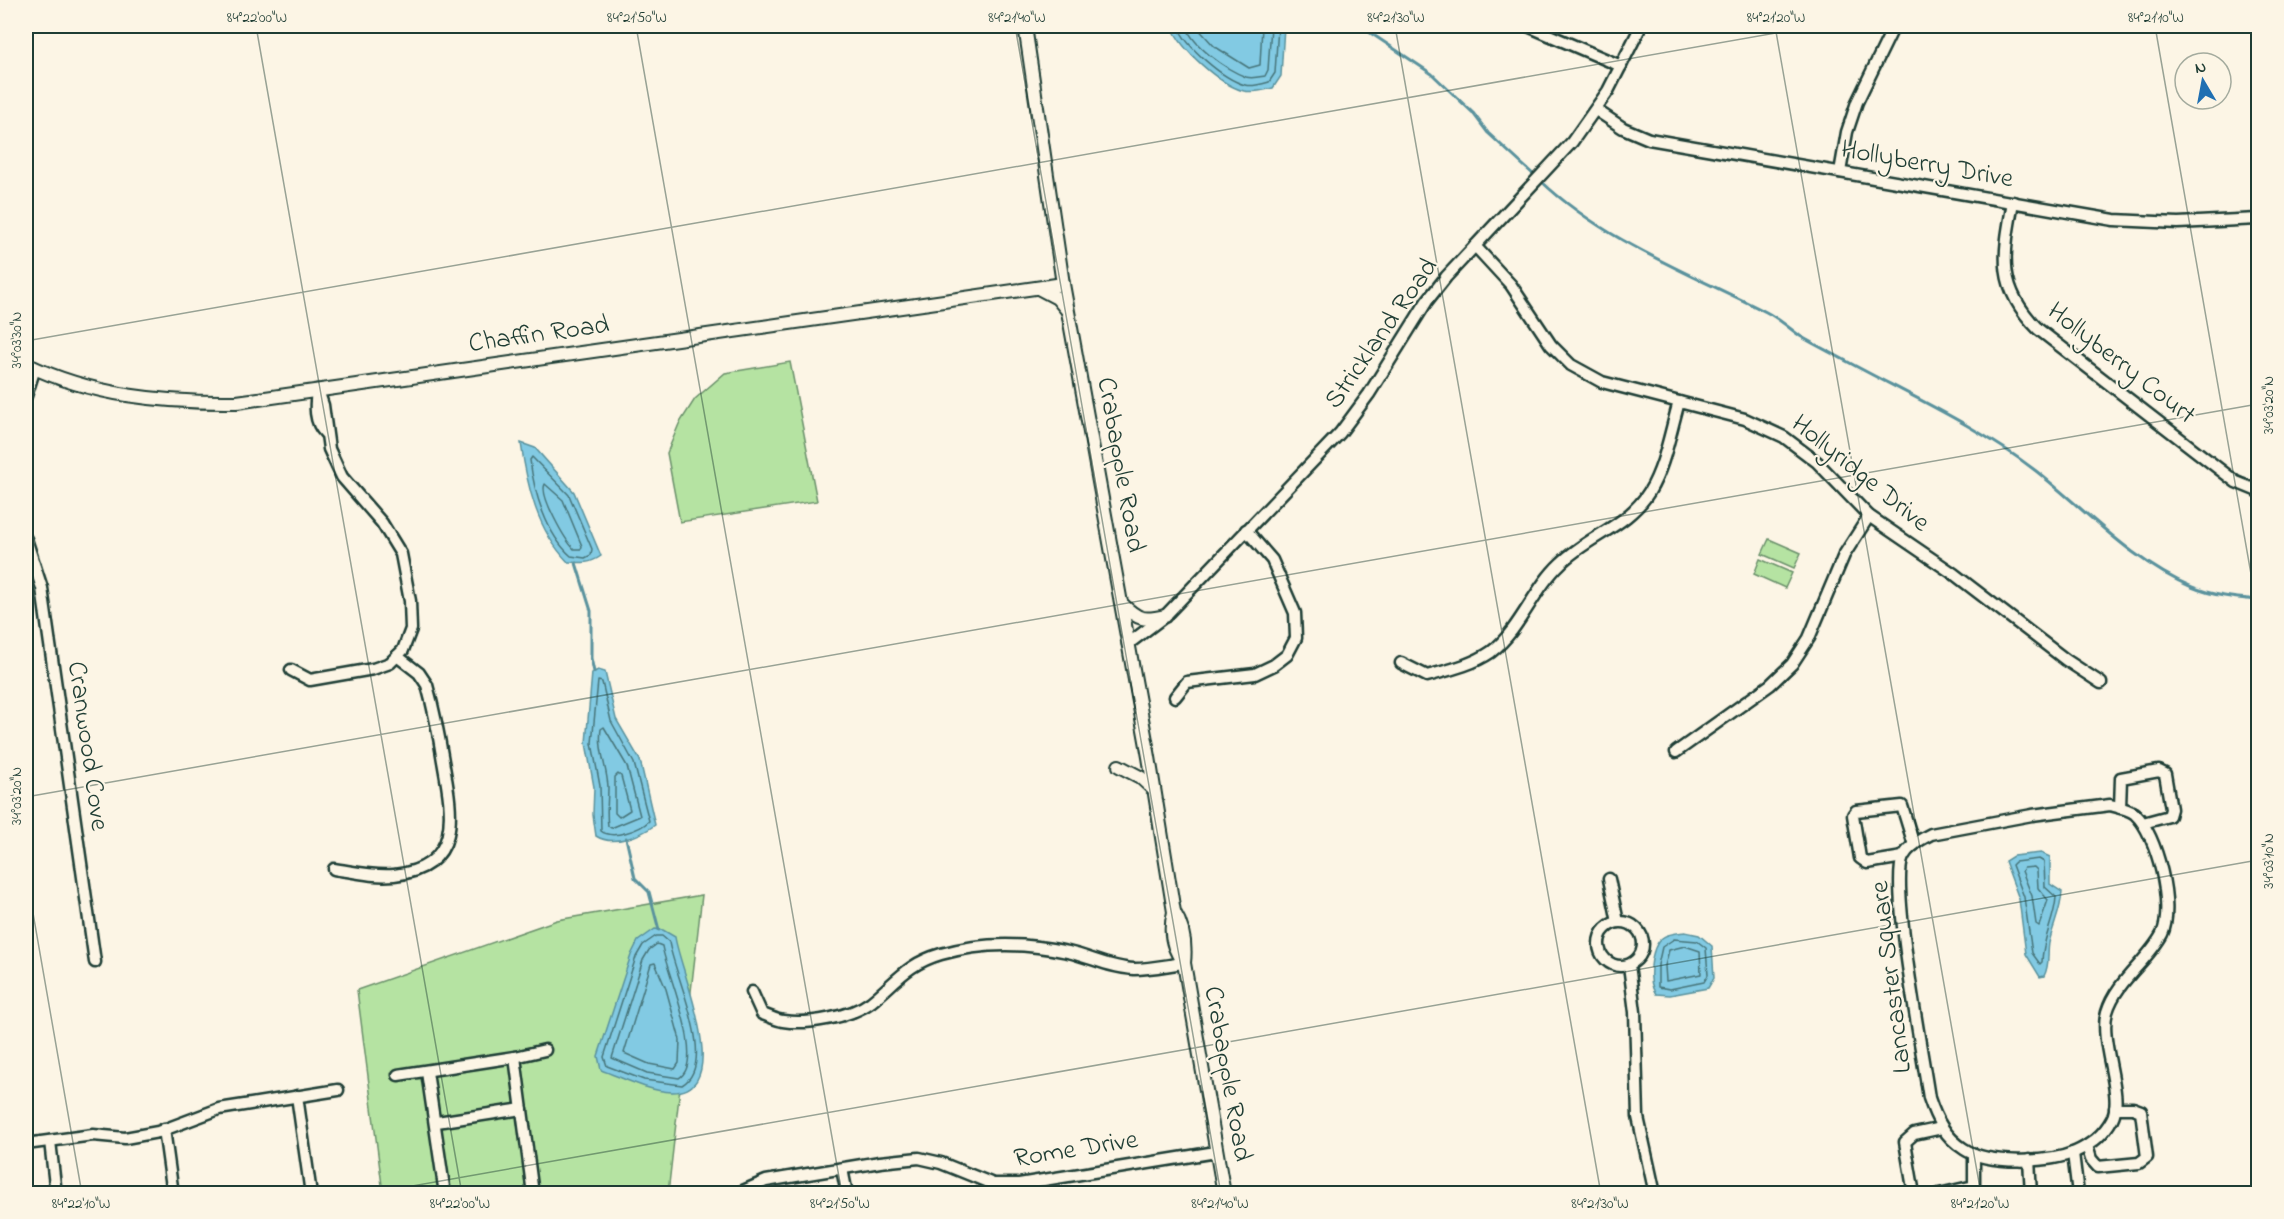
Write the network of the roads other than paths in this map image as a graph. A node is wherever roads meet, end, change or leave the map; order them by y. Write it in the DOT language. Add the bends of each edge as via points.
graph roads {
  1 [pos="1026,26"];
  2 [pos="1528,26"];
  3 [pos="1641,26"];
  4 [pos="1894,26"];
  5 [pos="1621,66"];
  6 [pos="1596,110"];
  7 [pos="1840,172"];
  8 [pos="2013,202"];
  9 [pos="2259,219"];
  10 [pos="1475,246"];
  11 [pos="1063,285"];
  12 [pos="1038,288"];
  13 [pos="1068,310"];
  14 [pos="30,366"];
  15 [pos="318,390"];
  16 [pos="26,396"];
  17 [pos="1679,402"];
  18 [pos="2259,491"];
  19 [pos="1869,516"];
  20 [pos="1246,530"];
  21 [pos="26,539"];
  22 [pos="1121,604"];
  23 [pos="1165,616"];
  24 [pos="1128,644"];
  25 [pos="397,656"];
  26 [pos="1401,663"];
  27 [pos="291,670"];
  28 [pos="2101,683"];
  29 [pos="1175,697"];
  30 [pos="1676,752"];
  31 [pos="1119,766"];
  32 [pos="1154,790"];
  33 [pos="2120,808"];
  34 [pos="2143,823"];
  35 [pos="1914,845"];
  36 [pos="1903,858"];
  37 [pos="334,869"];
  38 [pos="1609,879"];
  39 [pos="1618,922"];
  40 [pos="95,962"];
  41 [pos="1184,963"];
  42 [pos="1629,965"];
  43 [pos="752,992"];
  44 [pos="545,1050"];
  45 [pos="515,1057"];
  46 [pos="427,1072"];
  47 [pos="398,1075"];
  48 [pos="338,1089"];
  49 [pos="297,1096"];
  50 [pos="2115,1108"];
  51 [pos="522,1109"];
  52 [pos="436,1122"];
  53 [pos="1942,1128"];
  54 [pos="164,1129"];
  55 [pos="50,1141"];
  56 [pos="26,1144"];
  57 [pos="2087,1146"];
  58 [pos="1216,1152"];
  59 [pos="2073,1153"];
  60 [pos="1974,1154"];
  61 [pos="2029,1160"];
  62 [pos="842,1169"];
  63 [pos="56,1194"];
  64 [pos="173,1194"];
  65 [pos="311,1194"];
  66 [pos="445,1194"];
  67 [pos="533,1194"];
  68 [pos="735,1194"];
  69 [pos="846,1194"];
  70 [pos="1224,1194"];
  71 [pos="1655,1194"];
  72 [pos="1914,1194"];
  73 [pos="1939,1194"];
  74 [pos="2031,1194"];
  75 [pos="2078,1194"];
  1 -- 11 [label="street, Crabapple Road"];
  2 -- 5 [label="street"];
  3 -- 5 [label="street, Strickland Road"];
  4 -- 7 [label="street" via="1857,102"];
  5 -- 6 [label="street, Strickland Road"];
  6 -- 7 [label="street, Hollyberry Drive" via="1623,129 1649,139"];
  6 -- 10 [label="street, Strickland Road" via="1572,142"];
  7 -- 8 [label="street, Hollyberry Drive"];
  8 -- 9 [label="street, Hollyberry Drive" via="2145,223"];
  8 -- 18 [label="street, Hollyberry Court" via="2004,266 2011,293 2025,316 2236,482"];
  10 -- 17 [label="street, Hollyridge Drive" via="1510,285 1551,345 1571,365 1602,382"];
  10 -- 20 [label="street, Strickland Road" via="1427,301 1340,433"];
  11 -- 12 [label="street, Chaffin Road"];
  11 -- 13 [label="street, Crabapple Road"];
  12 -- 13 [label="street" via="1057,298"];
  12 -- 15 [label="street, Chaffin Road"];
  13 -- 22 [label="street, Crabapple Road"];
  14 -- 15 [label="street, Chaffin Road" via="82,386 185,403 237,402"];
  14 -- 16 [label="street"];
  15 -- 25 [label="street" via="315,407 319,427 342,477 382,523 401,554 411,629"];
  17 -- 19 [label="street, Hollyridge Drive" via="1745,419 1784,437 1817,462"];
  17 -- 26 [label="street" via="1649,493 1618,524 1560,563 1510,633 1492,651 1427,676"];
  19 -- 28 [label="street, Hollyridge Drive"];
  19 -- 30 [label="street" via="1845,555 1809,638 1792,664 1770,685"];
  20 -- 23 [label="street, Strickland Road"];
  20 -- 29 [label="street" via="1272,560 1295,612 1296,638 1287,655 1274,665 1255,674 1188,682"];
  21 -- 40 [label="street, Cranwood Cove" via="42,588"];
  22 -- 23 [label="street" via="1146,621"];
  22 -- 24 [label="street, Crabapple Road"];
  23 -- 24 [label="street, Strickland Road"];
  24 -- 32 [label="street, Crabapple Road"];
  25 -- 27 [label="street" via="373,669 310,680"];
  25 -- 37 [label="street" via="419,673 427,685 452,809 450,832 442,850 415,869 394,875"];
  31 -- 32 [label="street"];
  32 -- 41 [label="street, Crabapple Road" via="1174,912 1170,926 1174,951"];
  33 -- 34 [label="street" via="2133,812"];
  33 -- 34 [label="street" via="2121,778 2159,771 2165,774 2169,816"];
  33 -- 35 [label="street, Lancaster Square" via="2110,805 2032,815 1931,834"];
  34 -- 50 [label="street" via="2152,839 2167,911 2166,925 2107,1011 2104,1028"];
  35 -- 36 [label="street, Lancaster Square"];
  35 -- 36 [label="street" via="1902,806 1856,810 1852,815 1860,858 1867,863"];
  36 -- 53 [label="street, Lancaster Square" via="1899,878 1903,920 1929,1098"];
  38 -- 39 [label="street"];
  39 -- 42 [label="street" via="1632,925 1642,936 1643,950"];
  39 -- 42 [label="street" via="1601,935 1599,950 1607,962 1621,967"];
  41 -- 43 [label="street" via="1134,969 1068,952 1013,944 978,947 915,963 854,1012 809,1021 783,1021 762,1014"];
  41 -- 58 [label="street, Crabapple Road"];
  42 -- 71 [label="street" via="1635,1012 1638,1117"];
  44 -- 45 [label="street"];
  45 -- 46 [label="street"];
  45 -- 51 [label="street"];
  46 -- 47 [label="street"];
  46 -- 52 [label="street"];
  48 -- 49 [label="street"];
  49 -- 54 [label="street" via="219,1109"];
  49 -- 65 [label="street"];
  50 -- 57 [label="street, Lancaster Square" via="2114,1118"];
  50 -- 57 [label="street" via="2133,1107 2140,1111 2148,1157 2139,1163 2098,1167"];
  51 -- 52 [label="street"];
  51 -- 67 [label="street"];
  52 -- 66 [label="street"];
  53 -- 60 [label="street, Lancaster Square"];
  53 -- 72 [label="street" via="1914,1134 1905,1142"];
  54 -- 55 [label="street" via="125,1138 93,1135"];
  54 -- 64 [label="street"];
  55 -- 56 [label="street"];
  55 -- 63 [label="street"];
  57 -- 59 [label="street, Lancaster Square"];
  58 -- 62 [label="street, Rome Drive" via="1019,1184 993,1184 919,1158"];
  58 -- 70 [label="street, Crabapple Road"];
  59 -- 61 [label="street, Lancaster Square"];
  59 -- 75 [label="street"];
  60 -- 61 [label="street, Lancaster Square" via="1998,1160"];
  60 -- 73 [label="street" via="1974,1186"];
  61 -- 74 [label="street"];
  62 -- 68 [label="street, Rome Drive" via="766,1181"];
  62 -- 69 [label="street"];
}
